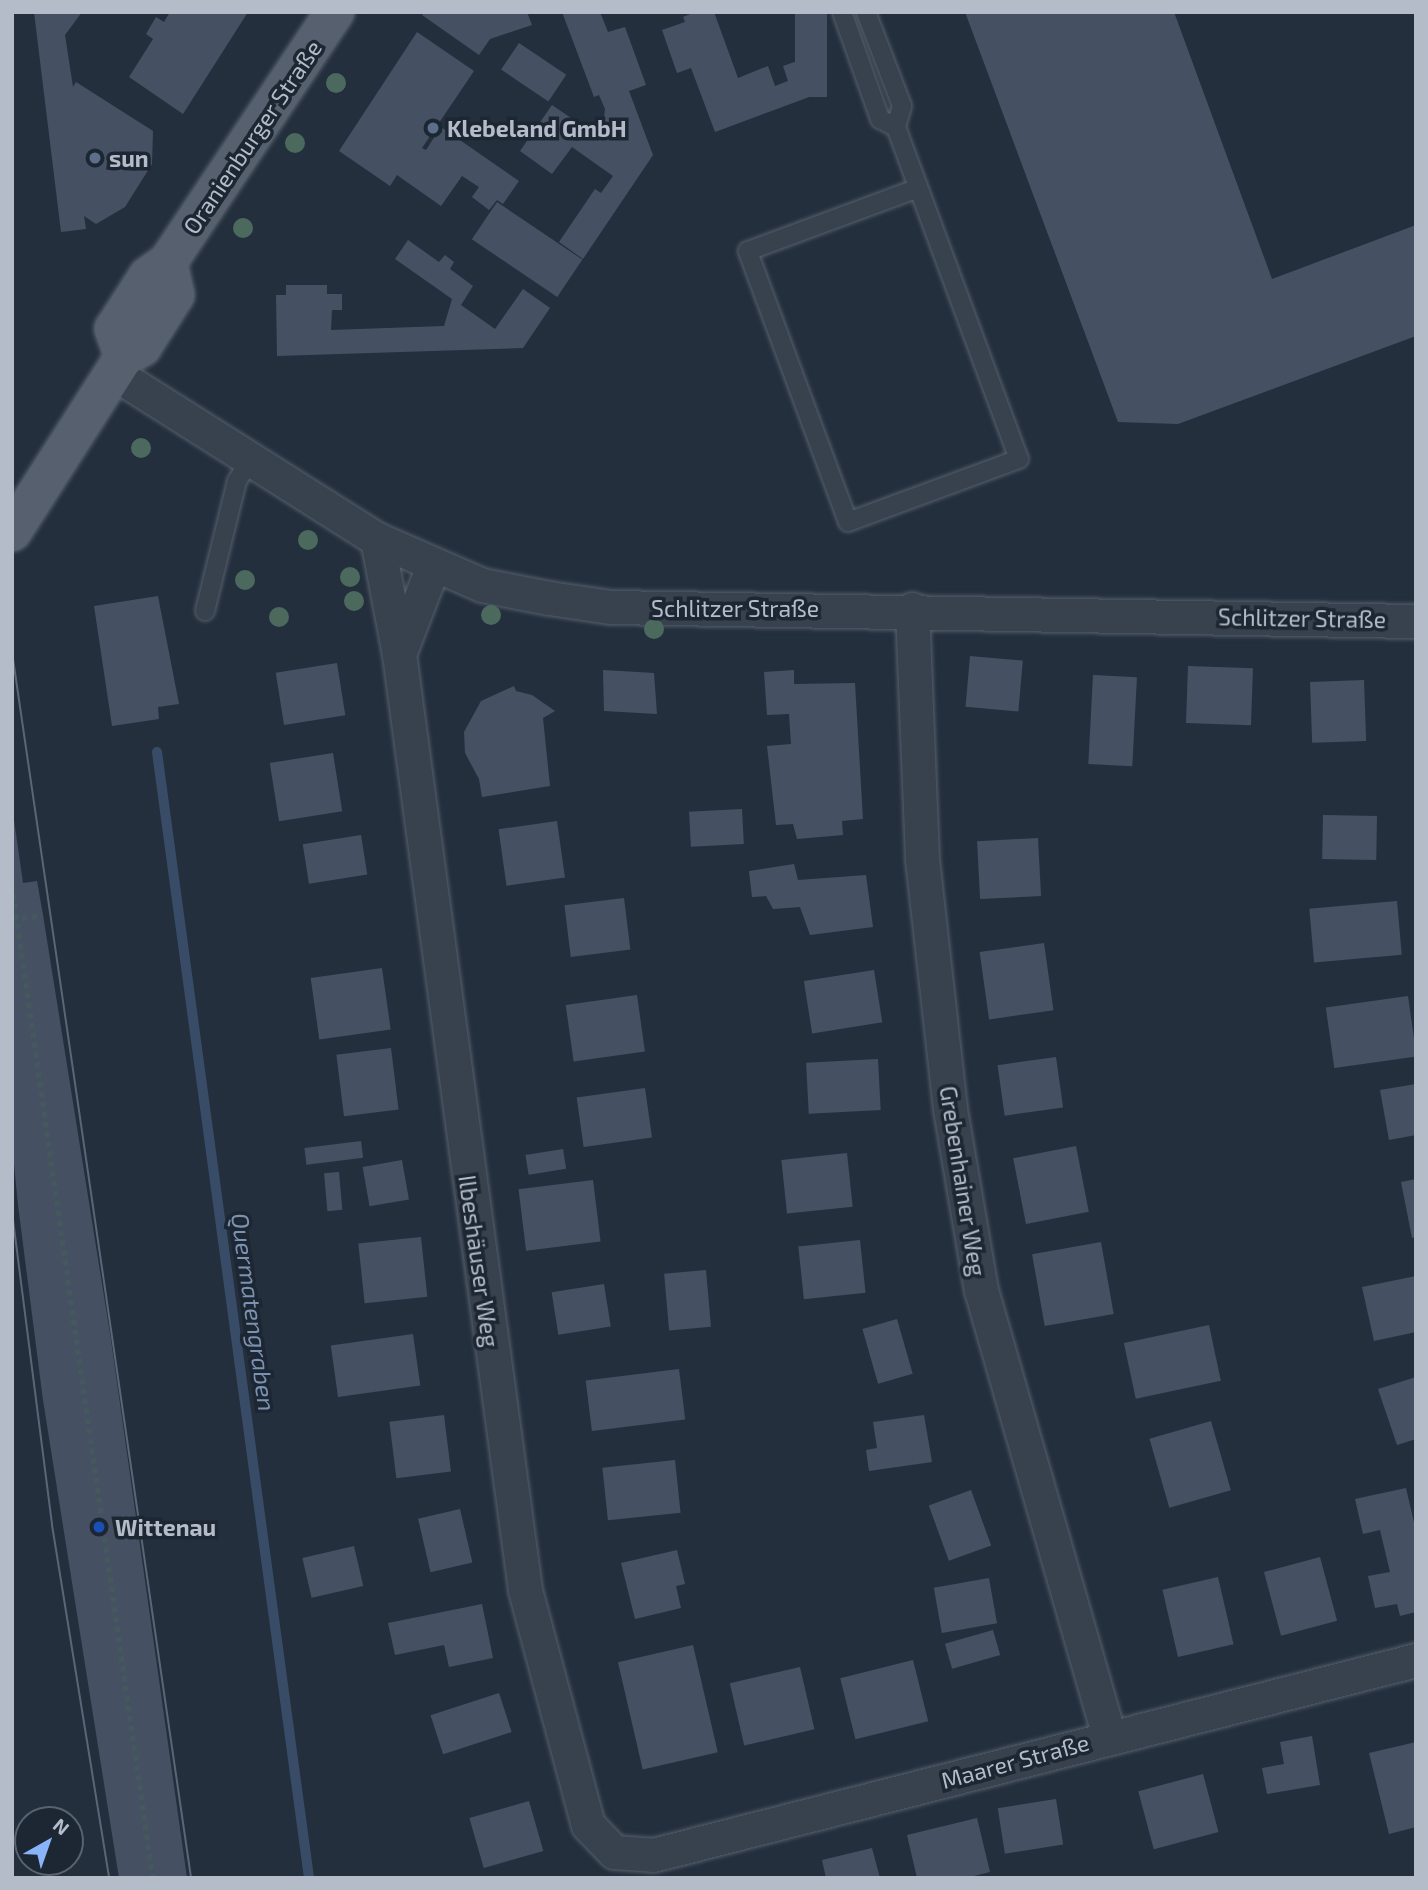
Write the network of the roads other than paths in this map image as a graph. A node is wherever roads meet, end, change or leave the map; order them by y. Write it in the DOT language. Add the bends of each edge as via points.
graph roads {
  1 [pos="335,12"];
  2 [pos="842,12"];
  3 [pos="866,12"];
  4 [pos="896,127"];
  5 [pos="919,188"];
  6 [pos="119,365"];
  7 [pos="253,457"];
  8 [pos="12,532"];
  9 [pos="377,539"];
  10 [pos="433,566"];
  11 [pos="912,609"];
  12 [pos="205,611"];
  13 [pos="1416,621"];
  14 [pos="399,654"];
  15 [pos="1416,1660"];
  16 [pos="1110,1736"];
  17 [pos="614,1852"];
  1 -- 6 [label="main road, Oranienburger Straße" via="168,262 148,276 114,329"];
  2 -- 4 [label="lane" via="880,118"];
  3 -- 4 [label="lane" via="902,106"];
  4 -- 5 [label="lane"];
  5 -- 5 [label="lane" via="1019,459 848,522 748,251"];
  6 -- 7 [label="street, Schlitzer Straße"];
  6 -- 8 [label="main road"];
  7 -- 9 [label="street, Schlitzer Straße"];
  7 -- 12 [label="lane" via="237,481"];
  9 -- 10 [label="street, Schlitzer Straße"];
  9 -- 14 [label="street, Ilbeshäuser Weg"];
  10 -- 11 [label="street, Schlitzer Straße" via="482,585 611,607"];
  10 -- 14 [label="street, Ilbeshäuser Weg"];
  11 -- 13 [label="street, Schlitzer Straße"];
  11 -- 16 [label="street, Grebenhainer Weg" via="922,859 950,1109 979,1277 1019,1430"];
  14 -- 17 [label="street, Ilbeshäuser Weg" via="525,1590 588,1825"];
  15 -- 16 [label="street, Maarer Straße"];
  16 -- 17 [label="street, Maarer Straße" via="653,1855"];
}
